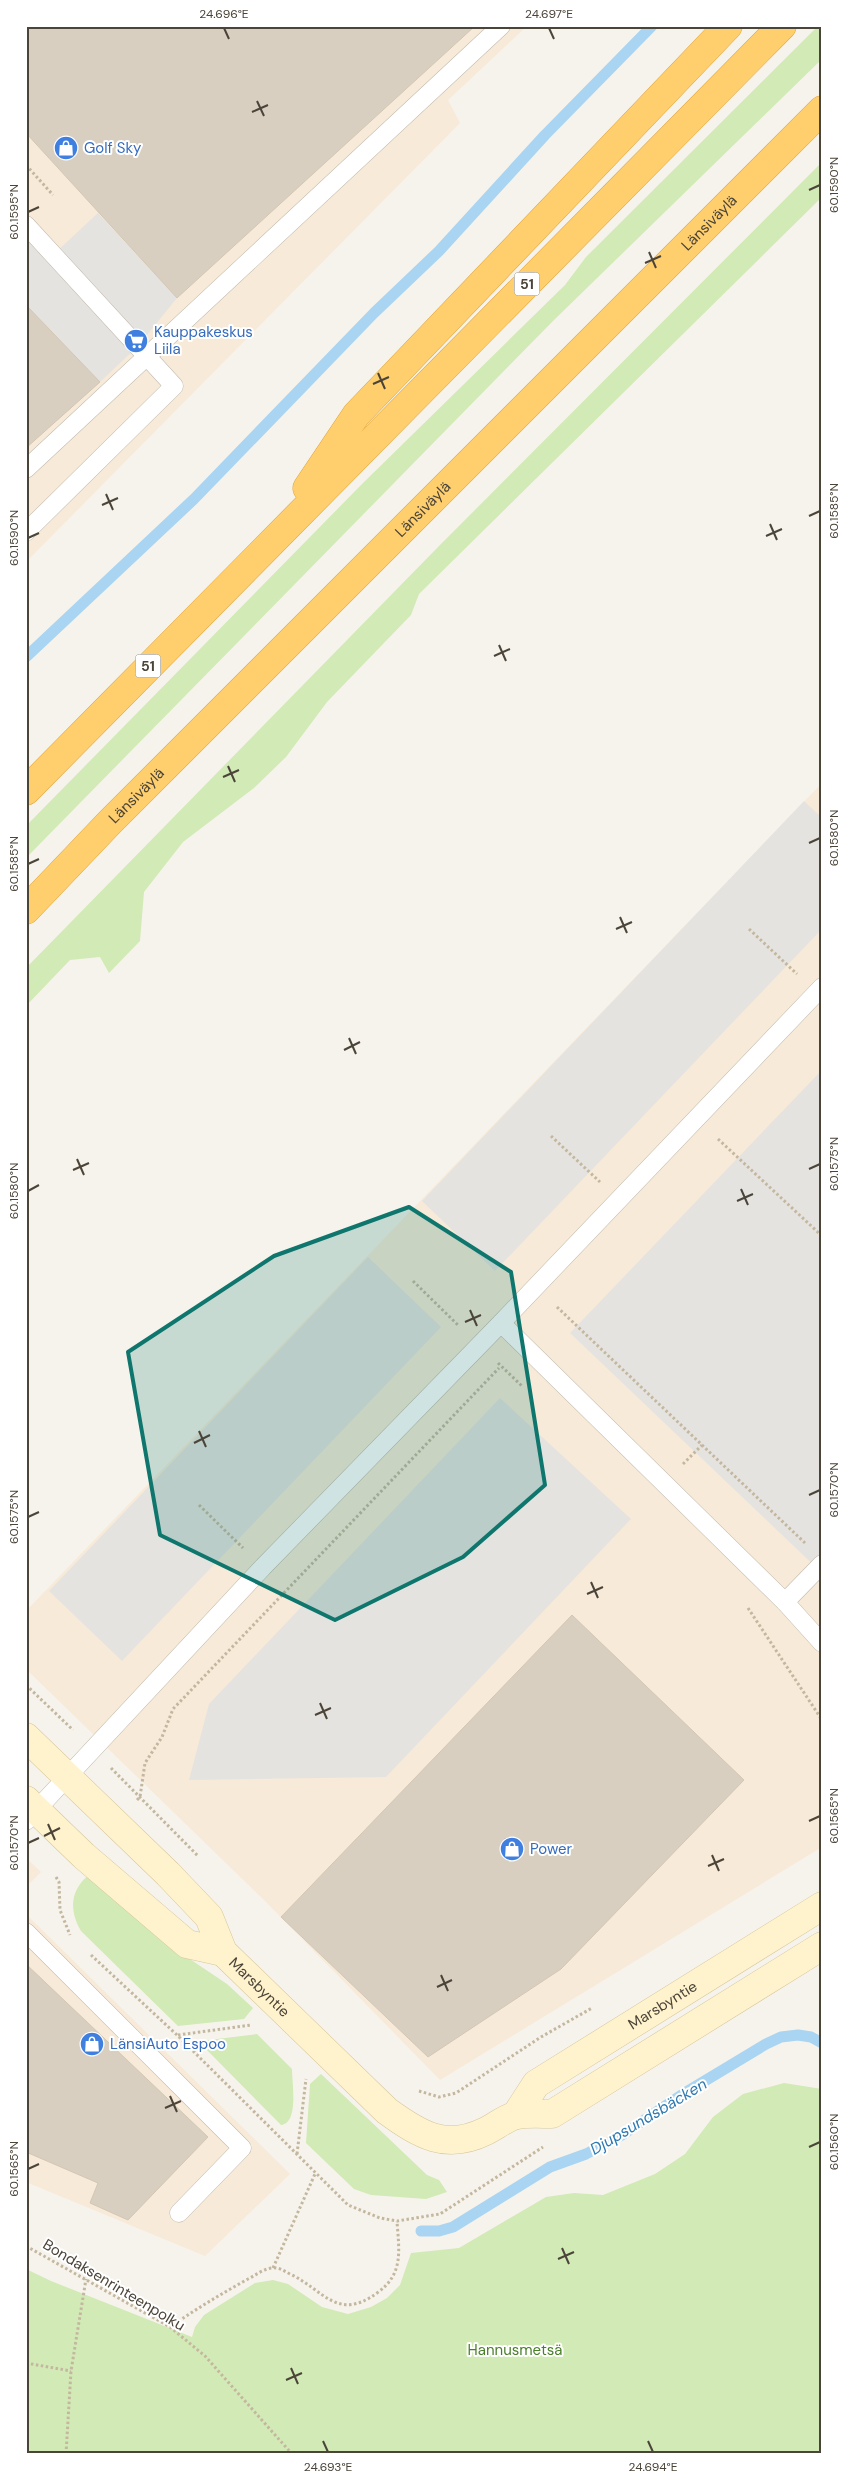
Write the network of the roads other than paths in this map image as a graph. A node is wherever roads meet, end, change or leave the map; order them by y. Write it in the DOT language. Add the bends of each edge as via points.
graph roads {
  1 [pos="501,26"];
  2 [pos="728,26"];
  3 [pos="782,26"];
  4 [pos="822,110"];
  5 [pos="26,225"];
  6 [pos="147,356"];
  7 [pos="26,469"];
  8 [pos="26,532"];
  9 [pos="271,542"];
  10 [pos="26,791"];
  11 [pos="26,910"];
  12 [pos="822,986"];
  13 [pos="502,1323"];
  14 [pos="822,1564"];
  15 [pos="785,1602"];
  16 [pos="822,1643"];
  17 [pos="26,1737"];
  18 [pos="67,1778"];
  19 [pos="30,1811"];
  20 [pos="822,1906"];
  21 [pos="26,1932"];
  22 [pos="822,1946"];
  23 [pos="223,1952"];
  24 [pos="516,2115"];
  25 [pos="178,2213"];
  1 -- 6 [label="lane"];
  2 -- 9 [label="highway" via="356,415"];
  3 -- 9 [label="highway, 51"];
  4 -- 11 [label="highway, Länsiväylä"];
  5 -- 6 [label="lane"];
  6 -- 7 [label="lane"];
  6 -- 8 [label="lane" via="174,386"];
  9 -- 10 [label="highway, 51"];
  12 -- 13 [label="lane"];
  13 -- 15 [label="lane"];
  13 -- 18 [label="lane" via="262,1567"];
  14 -- 15 [label="lane"];
  15 -- 16 [label="lane"];
  17 -- 18 [label="main road, Marsbyntie"];
  18 -- 19 [label="lane"];
  18 -- 23 [label="main road, Marsbyntie" via="209,1917"];
  19 -- 23 [label="main road, Marsbyntie" via="187,1944"];
  20 -- 24 [label="main road, Marsbyntie" via="536,2084"];
  21 -- 25 [label="lane" via="242,2148"];
  22 -- 24 [label="main road, Marsbyntie" via="552,2114"];
  23 -- 24 [label="main road, Marsbyntie" via="387,2111 415,2131 448,2141 484,2132"];
}
